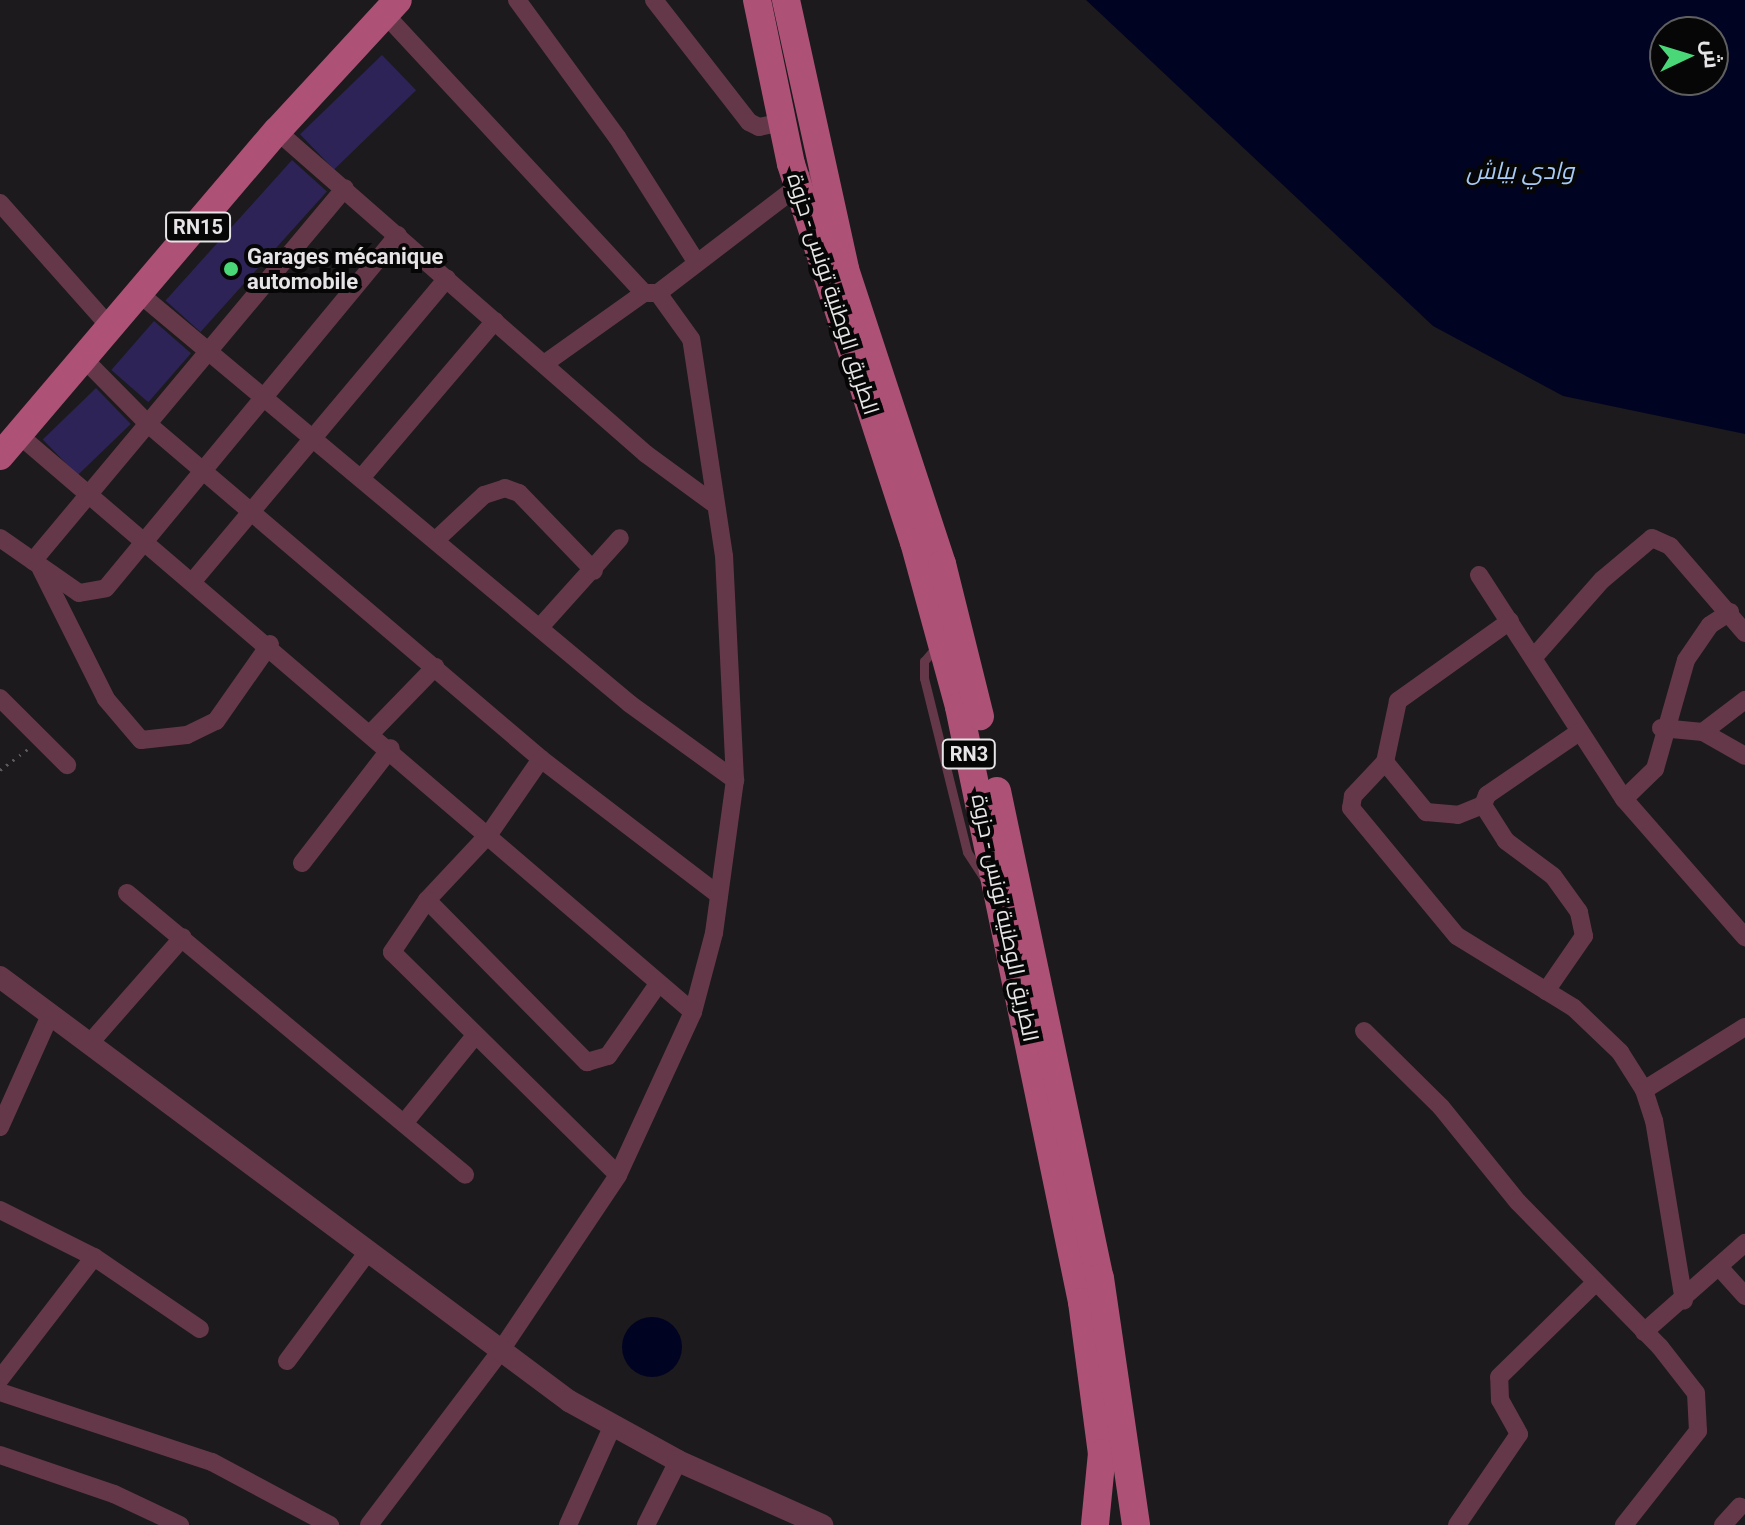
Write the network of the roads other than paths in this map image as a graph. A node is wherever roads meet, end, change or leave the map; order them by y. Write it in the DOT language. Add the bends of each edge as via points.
graph roads {
  1 [pos="517,0"];
  2 [pos="654,0"];
  3 [pos="757,0"];
  4 [pos="786,0"];
  5 [pos="392,7"];
  6 [pos="782,122"];
  7 [pos="277,131"];
  8 [pos="808,179"];
  9 [pos="345,188"];
  10 [pos="0,203"];
  11 [pos="398,235"];
  12 [pos="697,263"];
  13 [pos="447,278"];
  14 [pos="651,293"];
  15 [pos="141,295"];
  16 [pos="495,321"];
  17 [pos="111,328"];
  18 [pos="208,352"];
  19 [pos="84,359"];
  20 [pos="544,364"];
  21 [pos="265,398"];
  22 [pos="148,424"];
  23 [pos="19,435"];
  24 [pos="315,439"];
  25 [pos="0,456"];
  26 [pos="205,470"];
  27 [pos="362,477"];
  28 [pos="92,491"];
  29 [pos="713,503"];
  30 [pos="255,513"];
  31 [pos="0,538"];
  32 [pos="438,538"];
  33 [pos="620,538"];
  34 [pos="147,541"];
  35 [pos="36,563"];
  36 [pos="594,571"];
  37 [pos="1479,575"];
  38 [pos="193,581"];
  39 [pos="1730,612"];
  40 [pos="1510,621"];
  41 [pos="541,626"];
  42 [pos="1745,633"];
  43 [pos="951,640"];
  44 [pos="270,644"];
  45 [pos="1534,657"];
  46 [pos="435,667"];
  47 [pos="0,698"];
  48 [pos="1745,700"];
  49 [pos="1661,728"];
  50 [pos="372,732"];
  51 [pos="1579,732"];
  52 [pos="1703,732"];
  53 [pos="391,748"];
  54 [pos="1745,756"];
  55 [pos="541,759"];
  56 [pos="1385,762"];
  57 [pos="67,765"];
  58 [pos="735,780"];
  59 [pos="1624,799"];
  60 [pos="1483,805"];
  61 [pos="489,834"];
  62 [pos="302,863"];
  63 [pos="127,893"];
  64 [pos="719,895"];
  65 [pos="427,900"];
  66 [pos="183,937"];
  67 [pos="1745,937"];
  68 [pos="1027,971"];
  69 [pos="0,977"];
  70 [pos="658,984"];
  71 [pos="1546,991"];
  72 [pos="693,1012"];
  73 [pos="50,1015"];
  74 [pos="1745,1027"];
  75 [pos="1364,1031"];
  76 [pos="473,1038"];
  77 [pos="89,1044"];
  78 [pos="1644,1090"];
  79 [pos="405,1122"];
  80 [pos="0,1127"];
  81 [pos="465,1175"];
  82 [pos="618,1175"];
  83 [pos="0,1210"];
  84 [pos="1745,1243"];
  85 [pos="367,1253"];
  86 [pos="94,1257"];
  87 [pos="1720,1268"];
  88 [pos="1594,1284"];
  89 [pos="1745,1296"];
  90 [pos="1684,1301"];
  91 [pos="200,1329"];
  92 [pos="1644,1332"];
  93 [pos="499,1353"];
  94 [pos="287,1361"];
  95 [pos="0,1379"];
  96 [pos="0,1392"];
  97 [pos="612,1427"];
  98 [pos="0,1455"];
  99 [pos="678,1461"];
  100 [pos="1740,1506"];
  101 [pos="180,1525"];
  102 [pos="330,1525"];
  103 [pos="369,1525"];
  104 [pos="568,1525"];
  105 [pos="646,1525"];
  106 [pos="822,1525"];
  107 [pos="1095,1525"];
  108 [pos="1136,1525"];
  109 [pos="1457,1525"];
  110 [pos="1624,1525"];
  111 [pos="1723,1525"];
  1 -- 12 [label="street" via="609,125"];
  2 -- 6 [label="street" via="749,122 768,127"];
  3 -- 6 [label="main road, الطريق الوطنية تونس - حزوة / RN3"];
  4 -- 8 [label="main road, الطريق الوطنية تونس - حزوة / RN3"];
  5 -- 7 [label="main road, RN15"];
  5 -- 14 [label="street"];
  6 -- 8 [label="main road, الطريق الوطنية تونس - حزوة / RN3"];
  7 -- 9 [label="street"];
  7 -- 15 [label="main road, RN15"];
  8 -- 12 [label="street"];
  8 -- 43 [label="main road, الطريق الوطنية تونس - حزوة / RN3"];
  9 -- 11 [label="street"];
  9 -- 18 [label="street"];
  10 -- 17 [label="street"];
  11 -- 13 [label="street"];
  11 -- 21 [label="street"];
  12 -- 14 [label="street"];
  13 -- 16 [label="street"];
  13 -- 24 [label="street"];
  14 -- 20 [label="street"];
  14 -- 29 [label="street" via="681,321 695,357"];
  15 -- 17 [label="main road, RN15"];
  15 -- 18 [label="street"];
  16 -- 20 [label="street"];
  16 -- 27 [label="street"];
  17 -- 19 [label="main road, RN15"];
  18 -- 21 [label="street"];
  18 -- 22 [label="street"];
  19 -- 22 [label="street"];
  19 -- 23 [label="main road, RN15"];
  20 -- 29 [label="street"];
  21 -- 24 [label="street"];
  21 -- 26 [label="street"];
  22 -- 26 [label="street"];
  22 -- 28 [label="street"];
  23 -- 25 [label="main road, RN15"];
  23 -- 28 [label="street"];
  24 -- 27 [label="street"];
  24 -- 30 [label="street"];
  26 -- 30 [label="street"];
  26 -- 34 [label="street"];
  27 -- 32 [label="street"];
  28 -- 34 [label="street"];
  28 -- 35 [label="street"];
  29 -- 58 [label="street" via="724,556"];
  30 -- 38 [label="street"];
  30 -- 46 [label="street"];
  31 -- 35 [label="street"];
  32 -- 36 [label="street" via="484,495 505,488 519,493"];
  32 -- 41 [label="street"];
  33 -- 36 [label="street"];
  34 -- 35 [label="street" via="97,594 79,593"];
  34 -- 38 [label="street"];
  35 -- 44 [label="street" via="106,699 141,740 171,739 216,721 232,706"];
  36 -- 41 [label="street"];
  37 -- 40 [label="street"];
  38 -- 44 [label="street"];
  39 -- 42 [label="street"];
  39 -- 45 [label="street" via="1670,546 1652,538 1602,580"];
  39 -- 49 [label="street" via="1710,625 1690,652"];
  40 -- 45 [label="street"];
  40 -- 56 [label="street" via="1398,701"];
  41 -- 58 [label="street" via="673,738"];
  43 -- 68 [label="main road, الطريق الوطنية تونس - حزوة / RN3"];
  43 -- 68 [label="main road, الطريق الوطنية تونس - حزوة / RN3" via="999,889"];
  44 -- 50 [label="street"];
  45 -- 51 [label="street"];
  46 -- 50 [label="street"];
  46 -- 55 [label="street"];
  47 -- 57 [label="street"];
  48 -- 52 [label="street"];
  49 -- 52 [label="street"];
  49 -- 59 [label="street" via="1655,769"];
  50 -- 53 [label="street"];
  51 -- 59 [label="street"];
  51 -- 60 [label="street" via="1487,795"];
  52 -- 54 [label="street"];
  53 -- 61 [label="street"];
  53 -- 62 [label="street"];
  55 -- 61 [label="street"];
  55 -- 64 [label="street"];
  56 -- 60 [label="street" via="1426,812 1458,815"];
  56 -- 71 [label="street" via="1353,796 1351,808 1457,936"];
  58 -- 64 [label="street"];
  59 -- 67 [label="street"];
  60 -- 71 [label="street" via="1506,841 1553,876 1579,912 1584,936"];
  61 -- 65 [label="street"];
  61 -- 70 [label="street"];
  63 -- 66 [label="street"];
  64 -- 72 [label="street"];
  65 -- 70 [label="street" via="587,1062 608,1056"];
  65 -- 76 [label="street" via="392,952"];
  66 -- 77 [label="street"];
  66 -- 79 [label="street"];
  68 -- 107 [label="main road, الطريق الوطنية تونس - حزوة / RN3" via="1102,1453"];
  68 -- 108 [label="main road, الطريق الوطنية تونس - حزوة / RN3" via="1100,1278"];
  69 -- 73 [label="street"];
  70 -- 72 [label="street"];
  71 -- 78 [label="street" via="1602,1029"];
  72 -- 82 [label="street"];
  73 -- 77 [label="street"];
  73 -- 80 [label="street"];
  74 -- 78 [label="street"];
  75 -- 88 [label="street" via="1441,1107"];
  76 -- 79 [label="street"];
  76 -- 82 [label="street"];
  77 -- 85 [label="street"];
  78 -- 90 [label="street"];
  79 -- 81 [label="street"];
  82 -- 93 [label="street"];
  83 -- 86 [label="street"];
  84 -- 87 [label="street"];
  85 -- 93 [label="street"];
  85 -- 94 [label="street"];
  86 -- 91 [label="street"];
  86 -- 95 [label="street"];
  87 -- 89 [label="street"];
  87 -- 90 [label="street"];
  88 -- 92 [label="street"];
  88 -- 109 [label="street" via="1499,1377 1500,1400 1517,1422 1517,1441"];
  90 -- 92 [label="street"];
  92 -- 110 [label="street" via="1689,1381 1700,1426"];
  93 -- 97 [label="street"];
  93 -- 103 [label="street"];
  96 -- 102 [label="street" via="190,1453"];
  97 -- 99 [label="street"];
  97 -- 104 [label="street"];
  98 -- 101 [label="street" via="114,1494"];
  99 -- 105 [label="street"];
  99 -- 106 [label="street"];
  100 -- 111 [label="street"];
}
